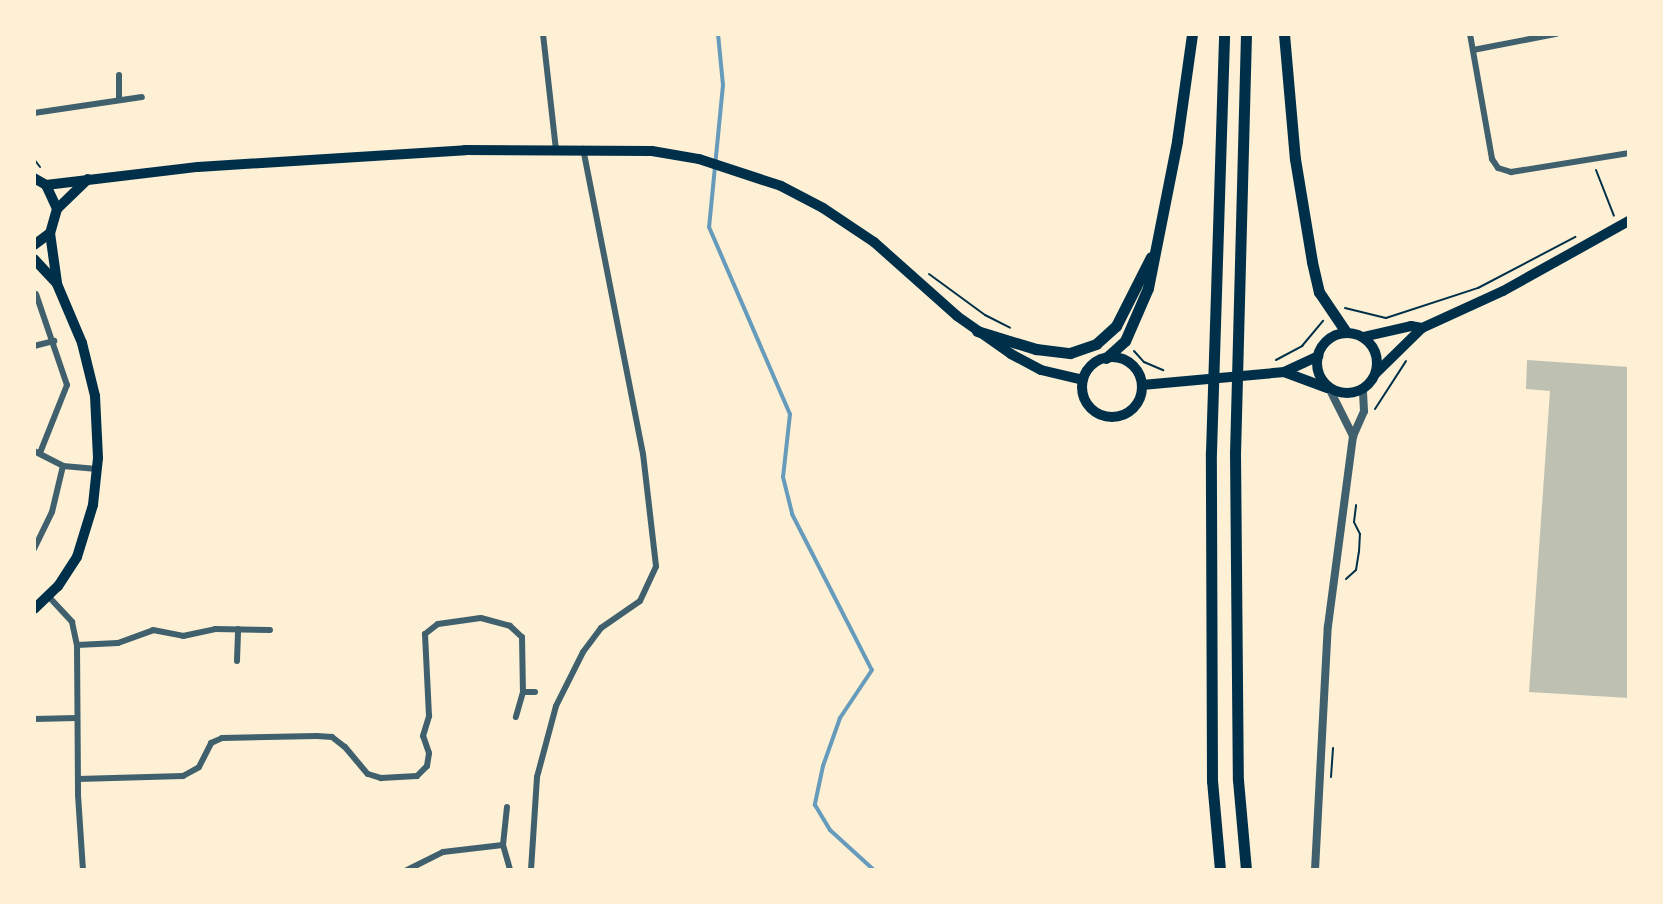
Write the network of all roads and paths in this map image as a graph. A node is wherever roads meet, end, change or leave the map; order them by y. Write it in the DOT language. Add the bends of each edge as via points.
graph roads {
  1 [pos="543,34"];
  2 [pos="1192,34"];
  3 [pos="1224,34"];
  4 [pos="1246,34"];
  5 [pos="1284,34"];
  6 [pos="1470,34"];
  7 [pos="1556,34"];
  8 [pos="1473,50"];
  9 [pos="119,75"];
  10 [pos="142,97"];
  11 [pos="119,98"];
  12 [pos="34,113"];
  13 [pos="583,149"];
  14 [pos="556,150"];
  15 [pos="1629,153"];
  16 [pos="34,159"];
  17 [pos="1593,161"];
  18 [pos="46,171"];
  19 [pos="89,177"];
  20 [pos="34,178"];
  21 [pos="46,185"];
  22 [pos="57,209"];
  23 [pos="1629,221"];
  24 [pos="1604,223"];
  25 [pos="50,233"];
  26 [pos="1581,234"];
  27 [pos="1159,241"];
  28 [pos="34,245"];
  29 [pos="34,259"];
  30 [pos="925,272"];
  31 [pos="57,284"];
  32 [pos="36,294"];
  33 [pos="1339,310"];
  34 [pos="1324,320"];
  35 [pos="1422,328"];
  36 [pos="977,331"];
  37 [pos="1022,332"];
  38 [pos="1346,332"];
  39 [pos="1363,337"];
  40 [pos="54,341"];
  41 [pos="34,346"];
  42 [pos="1131,346"];
  43 [pos="1318,356"];
  44 [pos="1106,358"];
  45 [pos="1273,361"];
  46 [pos="1407,361"];
  47 [pos="1168,372"];
  48 [pos="1284,372"];
  49 [pos="1376,373"];
  50 [pos="1083,380"];
  51 [pos="1142,385"];
  52 [pos="1329,388"];
  53 [pos="1363,390"];
  54 [pos="1371,417"];
  55 [pos="1353,436"];
  56 [pos="37,452"];
  57 [pos="63,466"];
  58 [pos="97,469"];
  59 [pos="1356,497"];
  60 [pos="34,549"];
  61 [pos="1356,570"];
  62 [pos="49,597"];
  63 [pos="34,609"];
  64 [pos="238,629"];
  65 [pos="270,630"];
  66 [pos="77,645"];
  67 [pos="237,661"];
  68 [pos="523,692"];
  69 [pos="535,692"];
  70 [pos="516,717"];
  71 [pos="77,718"];
  72 [pos="34,719"];
  73 [pos="1334,749"];
  74 [pos="1333,772"];
  75 [pos="78,779"];
  76 [pos="507,807"];
  77 [pos="503,845"];
  78 [pos="83,870"];
  79 [pos="407,870"];
  80 [pos="510,870"];
  81 [pos="531,870"];
  82 [pos="1220,870"];
  83 [pos="1246,870"];
  84 [pos="1315,870"];
  1 -- 14 [label="street"];
  2 -- 27 [label="highway"];
  3 -- 82 [label="highway" via="1211,452 1212,781"];
  4 -- 83 [label="highway" via="1235,452 1238,780"];
  5 -- 38 [label="highway" via="1295,159 1312,262 1319,292"];
  6 -- 8 [label="street"];
  7 -- 8 [label="street"];
  8 -- 17 [label="street" via="1492,159 1498,168 1511,172"];
  9 -- 11 [label="street"];
  10 -- 11 [label="street"];
  11 -- 12 [label="street"];
  13 -- 14 [label="main road"];
  13 -- 36 [label="main road" via="699,159 732,167 809,201 874,242"];
  13 -- 81 [label="street" via="643,454 656,566 640,601 601,628 583,652 556,706 537,777"];
  14 -- 19 [label="main road" via="465,150"];
  15 -- 17 [label="street"];
  16 -- 18 [label="path"];
  17 -- 24 [label="path" via="1615,217"];
  19 -- 21 [label="main road"];
  19 -- 22 [label="main road"];
  20 -- 21 [label="main road"];
  21 -- 22 [label="main road"];
  22 -- 25 [label="main road"];
  23 -- 35 [label="main road" via="1503,291"];
  25 -- 28 [label="main road"];
  25 -- 31 [label="main road"];
  26 -- 33 [label="path" via="1478,288 1386,318"];
  27 -- 36 [label="highway" via="1116,326 1096,344 1059,352"];
  27 -- 44 [label="highway" via="1148,288 1125,341"];
  29 -- 31 [label="main road"];
  30 -- 37 [label="path" via="985,315"];
  31 -- 58 [label="main road" via="88,359 97,418"];
  32 -- 40 [label="street"];
  34 -- 45 [label="path" via="1302,346"];
  35 -- 39 [label="main road"];
  35 -- 49 [label="main road"];
  36 -- 50 [label="main road" via="1041,370"];
  38 -- 39 [label="main road"];
  38 -- 43 [label="main road" via="1328,339"];
  39 -- 49 [label="main road" via="1375,352"];
  40 -- 41 [label="street"];
  40 -- 56 [label="street" via="67,385"];
  42 -- 47 [label="path" via="1144,362"];
  43 -- 48 [label="main road"];
  43 -- 52 [label="main road"];
  44 -- 50 [label="main road" via="1091,365"];
  44 -- 51 [label="main road" via="1134,366"];
  46 -- 54 [label="path"];
  48 -- 51 [label="main road"];
  48 -- 52 [label="main road"];
  49 -- 53 [label="main road"];
  50 -- 51 [label="main road" via="1091,409 1110,417 1137,405"];
  52 -- 53 [label="main road" via="1346,394"];
  52 -- 55 [label="street"];
  53 -- 55 [label="street" via="1364,411"];
  55 -- 84 [label="street" via="1328,626"];
  56 -- 57 [label="street"];
  57 -- 58 [label="street"];
  57 -- 60 [label="street" via="52,512"];
  58 -- 62 [label="main road" via="84,539"];
  59 -- 61 [label="path"];
  62 -- 63 [label="main road"];
  62 -- 66 [label="street" via="72,622"];
  64 -- 65 [label="street"];
  64 -- 66 [label="street" via="183,636 153,630 118,643"];
  64 -- 67 [label="street"];
  66 -- 71 [label="street"];
  68 -- 69 [label="street"];
  68 -- 70 [label="street"];
  68 -- 75 [label="street" via="522,637 510,626 481,618 438,624 429,628 423,643 429,716 423,736 429,753 427,766 417,776 368,774 332,737 317,736 222,738 211,743 199,767 183,776"];
  71 -- 72 [label="street"];
  71 -- 75 [label="street"];
  73 -- 74 [label="path"];
  75 -- 78 [label="street"];
  76 -- 77 [label="street"];
  77 -- 79 [label="street" via="443,852"];
  77 -- 80 [label="street"];
}
